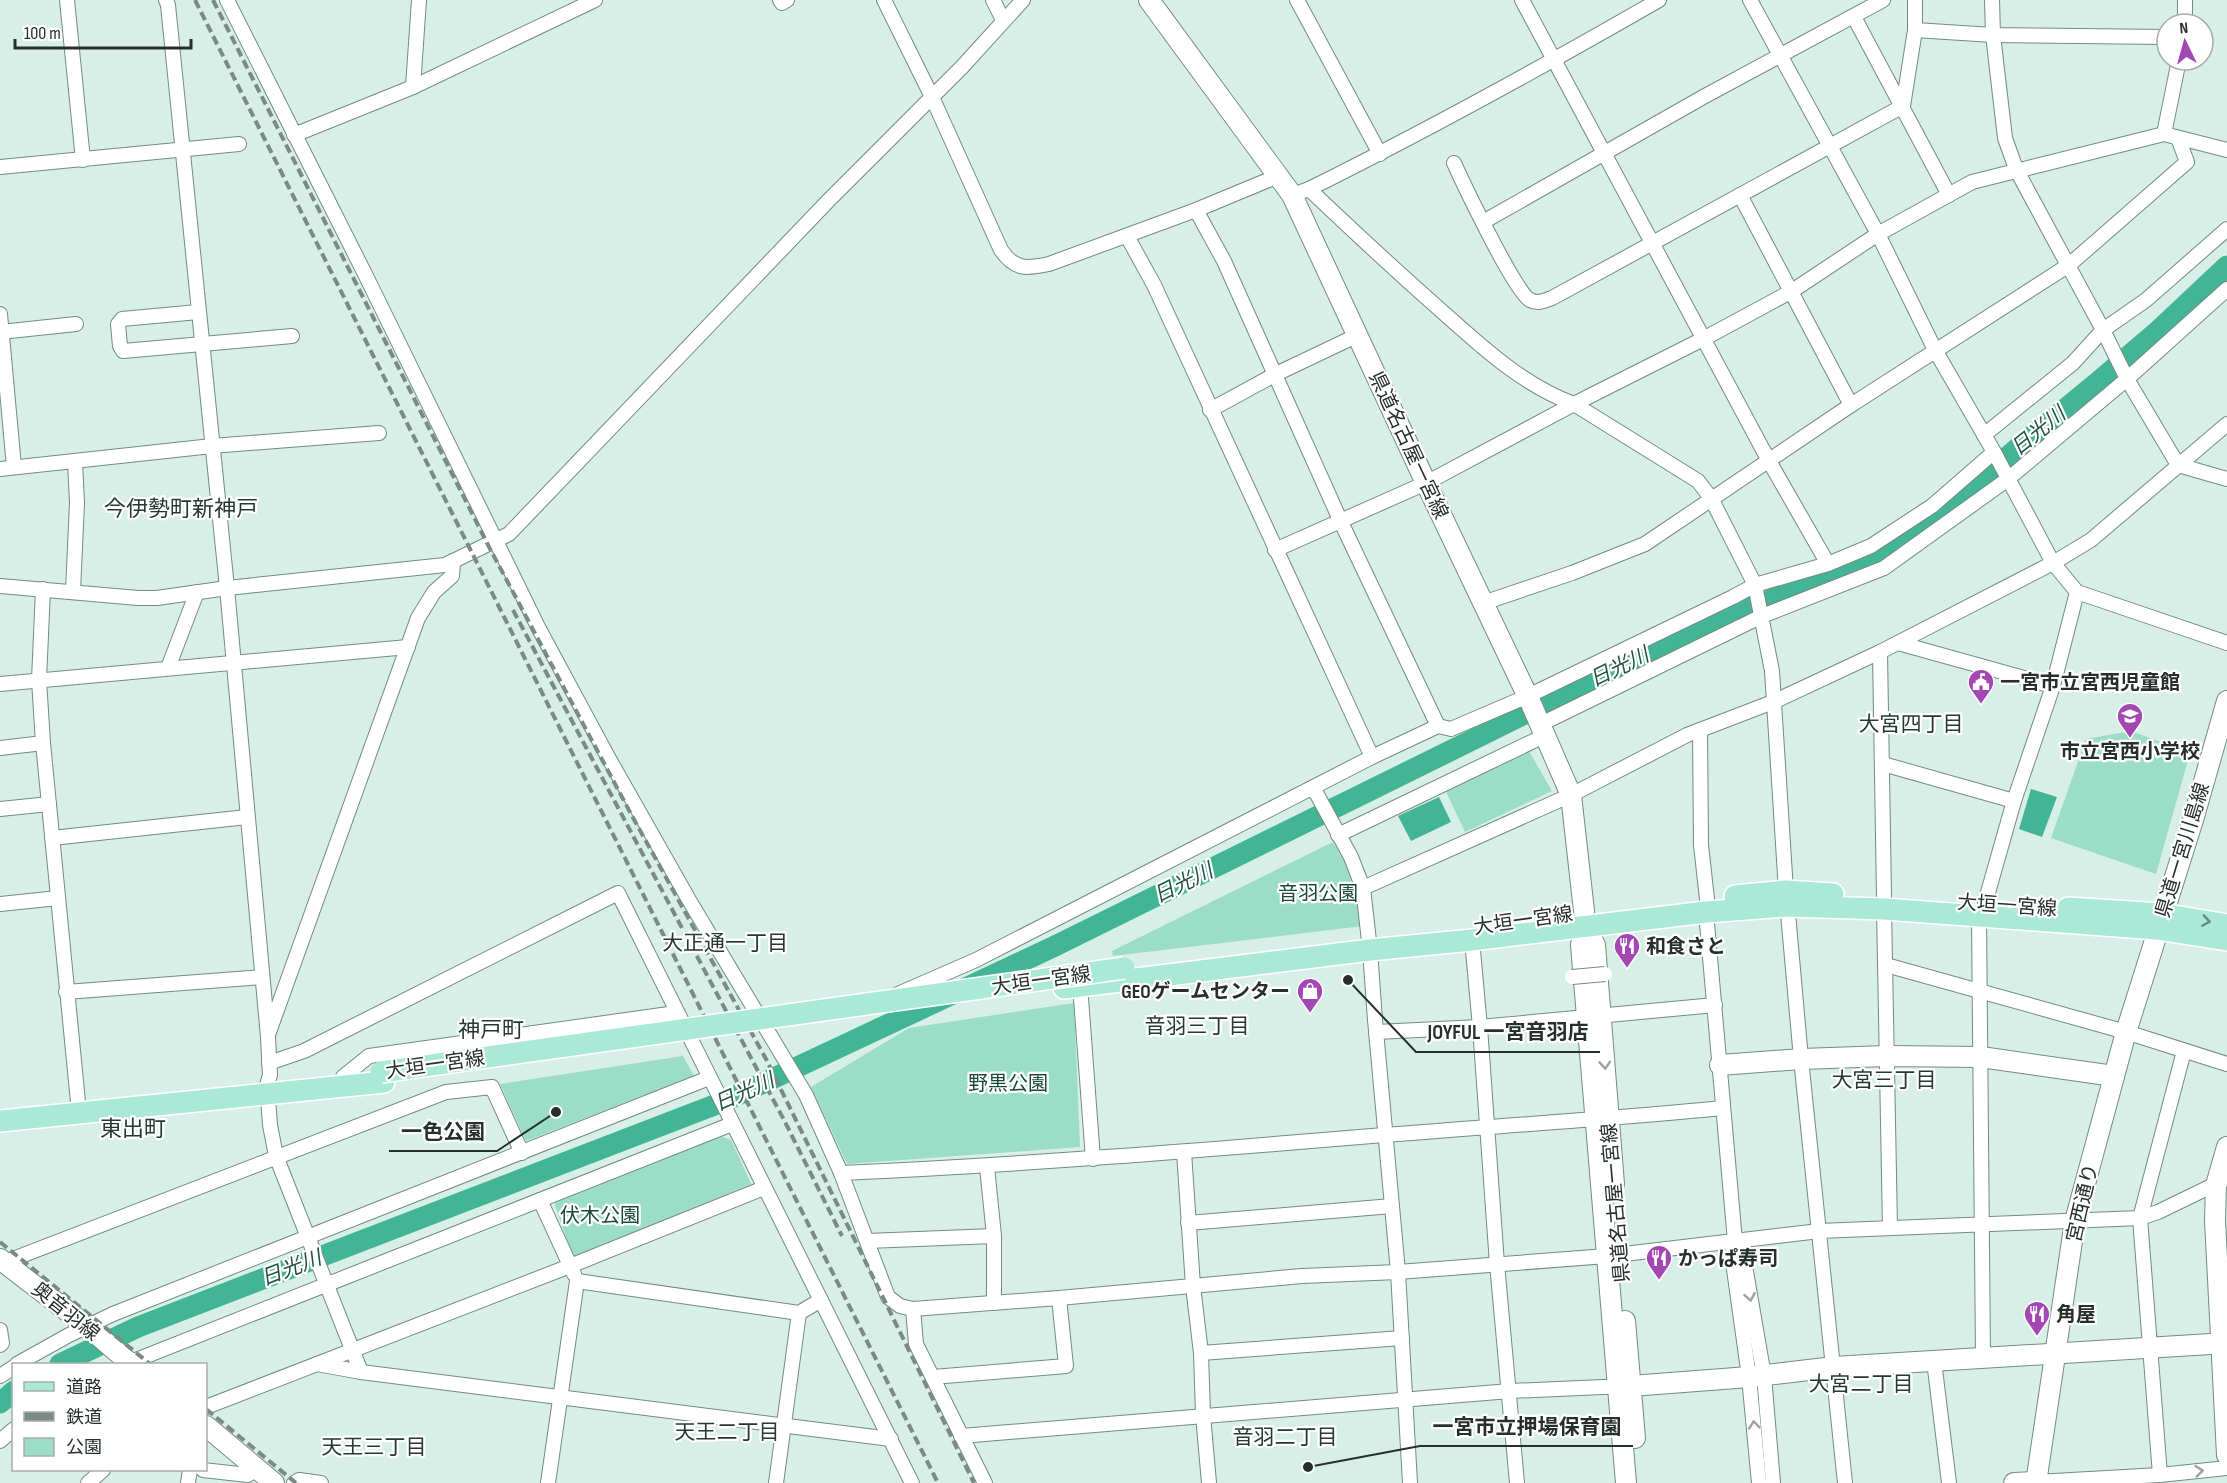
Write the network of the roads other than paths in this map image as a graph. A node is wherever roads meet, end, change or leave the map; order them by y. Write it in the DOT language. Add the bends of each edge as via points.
graph roads {
  1 [pos="67,0"];
  2 [pos="166,0"];
  3 [pos="227,0"];
  4 [pos="419,0"];
  5 [pos="595,0"];
  6 [pos="780,0"];
  7 [pos="787,0"];
  8 [pos="884,0"];
  9 [pos="993,0"];
  10 [pos="1023,0"];
  11 [pos="1149,0"];
  12 [pos="1297,0"];
  13 [pos="1522,0"];
  14 [pos="1659,0"];
  15 [pos="1750,0"];
  16 [pos="1883,0"];
  17 [pos="1915,0"];
  18 [pos="1992,0"];
  19 [pos="1854,17"];
  20 [pos="1003,20"];
  21 [pos="1915,30"];
  22 [pos="1993,35"];
  23 [pos="2155,37"];
  24 [pos="1781,57"];
  25 [pos="1554,60"];
  26 [pos="2178,72"];
  27 [pos="413,87"];
  28 [pos="932,97"];
  29 [pos="1903,106"];
  30 [pos="294,135"];
  31 [pos="2171,136"];
  32 [pos="239,144"];
  33 [pos="1829,148"];
  34 [pos="183,150"];
  35 [pos="2227,150"];
  36 [pos="1604,152"];
  37 [pos="1380,154"];
  38 [pos="83,160"];
  39 [pos="1454,163"];
  40 [pos="0,167"];
  41 [pos="2016,169"];
  42 [pos="1278,176"];
  43 [pos="1301,192"];
  44 [pos="1740,195"];
  45 [pos="1949,195"];
  46 [pos="1196,210"];
  47 [pos="1482,222"];
  48 [pos="2227,229"];
  49 [pos="1878,234"];
  50 [pos="1126,236"];
  51 [pos="1653,242"];
  52 [pos="2069,265"];
  53 [pos="2227,289"];
  54 [pos="1792,291"];
  55 [pos="198,312"];
  56 [pos="0,314"];
  57 [pos="76,324"];
  58 [pos="2103,330"];
  59 [pos="1,332"];
  60 [pos="1358,335"];
  61 [pos="292,336"];
  62 [pos="1705,338"];
  63 [pos="202,343"];
  64 [pos="1935,350"];
  65 [pos="1276,374"];
  66 [pos="2126,377"];
  67 [pos="1574,404"];
  68 [pos="1851,405"];
  69 [pos="1210,410"];
  70 [pos="2227,423"];
  71 [pos="379,433"];
  72 [pos="1984,435"];
  73 [pos="212,446"];
  74 [pos="1994,453"];
  75 [pos="75,461"];
  76 [pos="1769,461"];
  77 [pos="2178,465"];
  78 [pos="7,468"];
  79 [pos="2007,477"];
  80 [pos="2227,479"];
  81 [pos="1426,483"];
  82 [pos="1711,498"];
  83 [pos="1341,522"];
  84 [pos="495,541"];
  85 [pos="1275,550"];
  86 [pos="453,561"];
  87 [pos="2053,563"];
  88 [pos="1828,564"];
  89 [pos="0,586"];
  90 [pos="1755,586"];
  91 [pos="227,588"];
  92 [pos="43,589"];
  93 [pos="73,591"];
  94 [pos="197,592"];
  95 [pos="2077,592"];
  96 [pos="1483,603"];
  97 [pos="1761,613"];
  98 [pos="1898,643"];
  99 [pos="2227,643"];
  100 [pos="408,647"];
  101 [pos="1880,652"];
  102 [pos="234,663"];
  103 [pos="168,668"];
  104 [pos="39,680"];
  105 [pos="0,684"];
  106 [pos="2053,686"];
  107 [pos="1528,697"];
  108 [pos="2227,701"];
  109 [pos="1773,702"];
  110 [pos="1438,726"];
  111 [pos="1542,727"];
  112 [pos="1700,730"];
  113 [pos="43,743"];
  114 [pos="0,748"];
  115 [pos="1372,757"];
  116 [pos="1883,764"];
  117 [pos="1314,789"];
  118 [pos="1571,795"];
  119 [pos="2014,801"];
  120 [pos="49,804"];
  121 [pos="0,809"];
  122 [pos="247,817"];
  123 [pos="1337,832"];
  124 [pos="52,838"];
  125 [pos="1363,888"];
  126 [pos="58,898"];
  127 [pos="1786,899"];
  128 [pos="1884,903"];
  129 [pos="0,904"];
  130 [pos="1706,905"];
  131 [pos="1982,910"];
  132 [pos="1585,919"];
  133 [pos="2159,922"];
  134 [pos="2227,925"];
  135 [pos="1472,940"];
  136 [pos="2227,940"];
  137 [pos="1369,944"];
  138 [pos="1886,965"];
  139 [pos="1605,974"];
  140 [pos="262,977"];
  141 [pos="1572,977"];
  142 [pos="1072,986"];
  143 [pos="1980,991"];
  144 [pos="66,992"];
  145 [pos="1715,1005"];
  146 [pos="676,1012"];
  147 [pos="1594,1017"];
  148 [pos="763,1025"];
  149 [pos="1480,1027"];
  150 [pos="1376,1032"];
  151 [pos="2126,1032"];
  152 [pos="268,1037"];
  153 [pos="2184,1051"];
  154 [pos="1887,1056"];
  155 [pos="1981,1057"];
  156 [pos="1801,1059"];
  157 [pos="269,1063"];
  158 [pos="2227,1064"];
  159 [pos="1720,1065"];
  160 [pos="2114,1076"];
  161 [pos="343,1077"];
  162 [pos="383,1077"];
  163 [pos="710,1080"];
  164 [pos="268,1090"];
  165 [pos="1723,1107"];
  166 [pos="78,1108"];
  167 [pos="0,1110"];
  168 [pos="1601,1119"];
  169 [pos="0,1121"];
  170 [pos="731,1122"];
  171 [pos="1488,1128"];
  172 [pos="1386,1135"];
  173 [pos="2227,1147"];
  174 [pos="1184,1152"];
  175 [pos="522,1153"];
  176 [pos="276,1156"];
  177 [pos="1093,1159"];
  178 [pos="987,1167"];
  179 [pos="841,1173"];
  180 [pos="2222,1182"];
  181 [pos="764,1188"];
  182 [pos="540,1200"];
  183 [pos="1392,1206"];
  184 [pos="2140,1218"];
  185 [pos="2221,1220"];
  186 [pos="2076,1221"];
  187 [pos="1188,1223"];
  188 [pos="1983,1225"];
  189 [pos="1890,1228"];
  190 [pos="1819,1231"];
  191 [pos="994,1236"];
  192 [pos="309,1239"];
  193 [pos="867,1241"];
  194 [pos="1735,1241"];
  195 [pos="1613,1255"];
  196 [pos="1,1262"];
  197 [pos="1497,1264"];
  198 [pos="570,1266"];
  199 [pos="1398,1272"];
  200 [pos="577,1281"];
  201 [pos="326,1283"];
  202 [pos="1193,1286"];
  203 [pos="1059,1298"];
  204 [pos="821,1300"];
  205 [pos="994,1303"];
  206 [pos="913,1309"];
  207 [pos="800,1313"];
  208 [pos="89,1328"];
  209 [pos="0,1330"];
  210 [pos="1402,1338"];
  211 [pos="2224,1343"];
  212 [pos="0,1345"];
  213 [pos="2149,1347"];
  214 [pos="352,1350"];
  215 [pos="2054,1352"];
  216 [pos="1202,1353"];
  217 [pos="1983,1357"];
  218 [pos="1934,1361"];
  219 [pos="21,1363"];
  220 [pos="128,1363"];
  221 [pos="317,1364"];
  222 [pos="1834,1367"];
  223 [pos="361,1372"];
  224 [pos="1756,1376"];
  225 [pos="933,1377"];
  226 [pos="1624,1386"];
  227 [pos="1510,1391"];
  228 [pos="560,1397"];
  229 [pos="1404,1400"];
  230 [pos="207,1407"];
  231 [pos="1203,1415"];
  232 [pos="783,1425"];
  233 [pos="207,1427"];
  234 [pos="12,1431"];
  235 [pos="961,1436"];
  236 [pos="891,1439"];
  237 [pos="0,1441"];
  238 [pos="2227,1455"];
  239 [pos="2227,1468"];
  240 [pos="207,1470"];
  241 [pos="251,1475"];
  242 [pos="2160,1475"];
  243 [pos="2036,1482"];
  244 [pos="274,1483"];
  245 [pos="294,1483"];
  246 [pos="321,1483"];
  247 [pos="548,1483"];
  248 [pos="776,1483"];
  249 [pos="912,1483"];
  250 [pos="985,1483"];
  251 [pos="1209,1483"];
  252 [pos="1410,1483"];
  253 [pos="1517,1483"];
  254 [pos="1626,1483"];
  255 [pos="1638,1483"];
  256 [pos="1759,1483"];
  257 [pos="1773,1483"];
  258 [pos="1845,1483"];
  259 [pos="1949,1483"];
  260 [pos="2014,1483"];
  1 -- 38 [label="street"];
  2 -- 34 [label="street"];
  3 -- 30 [label="street"];
  4 -- 27 [label="street"];
  5 -- 27 [label="street"];
  6 -- 7 [label="street"];
  8 -- 28 [label="street"];
  9 -- 20 [label="street"];
  10 -- 20 [label="street"];
  11 -- 42 [label="main road, 県道名古屋一宮線"];
  12 -- 37 [label="street"];
  13 -- 25 [label="street"];
  14 -- 25 [label="street"];
  15 -- 24 [label="street"];
  16 -- 19 [label="street"];
  17 -- 21 [label="street"];
  18 -- 22 [label="street"];
  19 -- 24 [label="street"];
  19 -- 29 [label="street"];
  20 -- 28 [label="street"];
  21 -- 22 [label="street"];
  21 -- 29 [label="street"];
  22 -- 23 [label="street"];
  22 -- 41 [label="street" via="2006,138"];
  24 -- 33 [label="street"];
  24 -- 36 [label="street"];
  25 -- 36 [label="street"];
  25 -- 37 [label="street"];
  26 -- 31 [label="street"];
  27 -- 30 [label="street"];
  28 -- 50 [label="street" via="1008,261 1031,267 1049,264"];
  28 -- 84 [label="street" via="509,534"];
  29 -- 33 [label="street"];
  29 -- 45 [label="street"];
  30 -- 84 [label="street"];
  31 -- 35 [label="street"];
  31 -- 41 [label="street"];
  31 -- 52 [label="street" via="2187,162"];
  32 -- 34 [label="street"];
  33 -- 44 [label="street"];
  33 -- 49 [label="street"];
  34 -- 38 [label="street"];
  34 -- 55 [label="street"];
  36 -- 47 [label="street"];
  36 -- 51 [label="street"];
  37 -- 43 [label="street"];
  38 -- 40 [label="street"];
  39 -- 47 [label="street"];
  41 -- 45 [label="street" via="1972,182"];
  41 -- 52 [label="street"];
  42 -- 43 [label="main road, 県道名古屋一宮線"];
  42 -- 46 [label="street"];
  43 -- 60 [label="main road, 県道名古屋一宮線"];
  43 -- 67 [label="street" via="1496,359 1555,397"];
  44 -- 51 [label="street"];
  44 -- 54 [label="street"];
  45 -- 49 [label="street"];
  46 -- 50 [label="street"];
  46 -- 65 [label="street"];
  47 -- 51 [label="street" via="1519,289 1527,300 1538,303"];
  48 -- 58 [label="street" via="2146,300"];
  49 -- 54 [label="street"];
  49 -- 64 [label="street"];
  50 -- 69 [label="street" via="1154,285"];
  51 -- 62 [label="street"];
  52 -- 58 [label="street"];
  52 -- 64 [label="street"];
  53 -- 66 [label="street"];
  54 -- 62 [label="street"];
  54 -- 68 [label="street"];
  55 -- 63 [label="street"];
  55 -- 63 [label="street" via="122,319 118,324 120,346 123,351"];
  56 -- 59 [label="street"];
  57 -- 59 [label="street"];
  58 -- 66 [label="street"];
  58 -- 72 [label="street" via="2073,363"];
  59 -- 78 [label="street"];
  60 -- 65 [label="street"];
  60 -- 81 [label="main road, 県道名古屋一宮線"];
  61 -- 63 [label="street"];
  62 -- 67 [label="street"];
  62 -- 76 [label="street"];
  63 -- 73 [label="street"];
  64 -- 68 [label="street"];
  64 -- 72 [label="street"];
  65 -- 69 [label="street"];
  65 -- 83 [label="street"];
  66 -- 77 [label="street"];
  66 -- 79 [label="street"];
  67 -- 81 [label="street"];
  67 -- 82 [label="street" via="1698,481"];
  68 -- 76 [label="street"];
  69 -- 85 [label="street"];
  70 -- 77 [label="street"];
  71 -- 73 [label="street"];
  72 -- 74 [label="street"];
  73 -- 75 [label="street"];
  73 -- 91 [label="street"];
  74 -- 79 [label="street"];
  74 -- 88 [label="street" via="1932,506 1871,546"];
  75 -- 78 [label="street"];
  75 -- 93 [label="street"];
  76 -- 82 [label="street"];
  76 -- 88 [label="street"];
  77 -- 80 [label="street"];
  77 -- 87 [label="street" via="2091,540"];
  79 -- 87 [label="street"];
  79 -- 97 [label="street" via="1884,567"];
  81 -- 83 [label="street"];
  81 -- 96 [label="main road, 県道名古屋一宮線"];
  82 -- 90 [label="street"];
  82 -- 96 [label="street" via="1645,544"];
  83 -- 85 [label="street"];
  83 -- 110 [label="street"];
  84 -- 86 [label="street"];
  84 -- 148 [label="street" via="608,757"];
  85 -- 115 [label="street"];
  86 -- 91 [label="street"];
  86 -- 100 [label="street" via="452,576 427,603"];
  87 -- 95 [label="street"];
  87 -- 98 [label="street"];
  88 -- 90 [label="street"];
  89 -- 92 [label="street"];
  90 -- 97 [label="street"];
  90 -- 107 [label="street"];
  91 -- 94 [label="street"];
  91 -- 102 [label="street"];
  92 -- 93 [label="street"];
  92 -- 104 [label="street"];
  93 -- 94 [label="street" via="138,598"];
  94 -- 103 [label="street"];
  95 -- 99 [label="street"];
  95 -- 106 [label="street"];
  96 -- 107 [label="main road, 県道名古屋一宮線"];
  97 -- 109 [label="street" via="1772,671"];
  97 -- 111 [label="street"];
  98 -- 101 [label="street"];
  98 -- 106 [label="street"];
  100 -- 102 [label="street"];
  100 -- 152 [label="street"];
  101 -- 109 [label="street"];
  101 -- 116 [label="street"];
  102 -- 103 [label="street"];
  102 -- 122 [label="street"];
  103 -- 104 [label="street"];
  104 -- 105 [label="street"];
  104 -- 113 [label="street"];
  106 -- 119 [label="street"];
  107 -- 110 [label="street" via="1451,729"];
  107 -- 111 [label="main road, 県道名古屋一宮線"];
  108 -- 133 [label="main road, 県道一宮川島線"];
  109 -- 112 [label="street"];
  109 -- 127 [label="street"];
  110 -- 115 [label="street"];
  111 -- 118 [label="main road, 県道名古屋一宮線"];
  111 -- 123 [label="street"];
  112 -- 118 [label="street"];
  112 -- 130 [label="street"];
  113 -- 114 [label="street"];
  113 -- 120 [label="street"];
  115 -- 117 [label="street"];
  116 -- 119 [label="street"];
  116 -- 128 [label="street"];
  117 -- 123 [label="street"];
  117 -- 148 [label="street" via="976,960 872,1008"];
  118 -- 125 [label="street"];
  118 -- 132 [label="main road, 県道名古屋一宮線"];
  119 -- 131 [label="street"];
  120 -- 121 [label="street"];
  120 -- 124 [label="street"];
  122 -- 124 [label="street"];
  122 -- 140 [label="street"];
  123 -- 125 [label="street"];
  124 -- 126 [label="street"];
  125 -- 137 [label="street"];
  126 -- 129 [label="street"];
  126 -- 144 [label="street"];
  127 -- 128 [label="main road, 大垣一宮線"];
  127 -- 130 [label="main road, 大垣一宮線"];
  127 -- 156 [label="street"];
  128 -- 131 [label="main road, 大垣一宮線"];
  128 -- 138 [label="street"];
  130 -- 132 [label="main road, 大垣一宮線"];
  130 -- 145 [label="street"];
  131 -- 133 [label="main road, 大垣一宮線"];
  131 -- 143 [label="street"];
  132 -- 135 [label="main road, 大垣一宮線"];
  132 -- 137 [label="main road, 大垣一宮線" via="1567,916"];
  132 -- 147 [label="main road, 県道名古屋一宮線" via="1595,945"];
  133 -- 134 [label="main road, 大垣一宮線, one-way"];
  133 -- 136 [label="main road, 大垣一宮線"];
  133 -- 151 [label="main road, 宮西通り"];
  135 -- 137 [label="main road, 大垣一宮線"];
  135 -- 149 [label="street"];
  137 -- 142 [label="main road, 大垣一宮線"];
  137 -- 150 [label="street"];
  137 -- 162 [label="main road, 大垣一宮線, bridge" via="1124,969"];
  138 -- 143 [label="street"];
  138 -- 154 [label="street"];
  139 -- 141 [label="street, bridge"];
  140 -- 144 [label="street"];
  140 -- 152 [label="street"];
  142 -- 162 [label="main road, 大垣一宮線"];
  142 -- 177 [label="street"];
  143 -- 151 [label="street"];
  143 -- 155 [label="street"];
  144 -- 166 [label="street"];
  145 -- 147 [label="street"];
  145 -- 159 [label="street"];
  146 -- 157 [label="street" via="618,893 304,1051"];
  146 -- 161 [label="street" via="369,1056"];
  146 -- 163 [label="street"];
  147 -- 149 [label="street"];
  147 -- 168 [label="main road, 県道名古屋一宮線"];
  148 -- 179 [label="street" via="806,1095"];
  149 -- 150 [label="street"];
  149 -- 171 [label="street"];
  150 -- 172 [label="street"];
  151 -- 153 [label="street"];
  151 -- 160 [label="main road, 宮西通り"];
  152 -- 157 [label="street"];
  153 -- 158 [label="street"];
  153 -- 184 [label="street"];
  154 -- 155 [label="main road"];
  154 -- 156 [label="main road"];
  154 -- 189 [label="street"];
  155 -- 160 [label="main road"];
  155 -- 188 [label="street"];
  156 -- 159 [label="main road"];
  156 -- 190 [label="street"];
  157 -- 164 [label="street"];
  159 -- 165 [label="street"];
  160 -- 186 [label="main road, 宮西通り"];
  161 -- 162 [label="main road, 大垣一宮線"];
  161 -- 164 [label="main road, 大垣一宮線"];
  162 -- 164 [label="main road, 大垣一宮線"];
  163 -- 170 [label="street"];
  163 -- 175 [label="street"];
  164 -- 166 [label="main road, 大垣一宮線"];
  164 -- 176 [label="street"];
  165 -- 168 [label="street"];
  165 -- 194 [label="street"];
  166 -- 167 [label="main road, 大垣一宮線"];
  166 -- 169 [label="main road, 大垣一宮線"];
  168 -- 171 [label="street"];
  168 -- 195 [label="main road, 県道名古屋一宮線"];
  170 -- 181 [label="street"];
  170 -- 182 [label="street"];
  171 -- 172 [label="street"];
  171 -- 197 [label="street"];
  172 -- 174 [label="street"];
  172 -- 183 [label="street"];
  173 -- 180 [label="main road"];
  174 -- 177 [label="street"];
  174 -- 187 [label="street"];
  175 -- 176 [label="street" via="492,1086 446,1092"];
  175 -- 192 [label="street"];
  176 -- 192 [label="street"];
  176 -- 196 [label="street"];
  177 -- 178 [label="street"];
  178 -- 179 [label="street"];
  178 -- 191 [label="street"];
  179 -- 193 [label="street"];
  180 -- 184 [label="street"];
  180 -- 185 [label="main road"];
  181 -- 198 [label="street"];
  181 -- 204 [label="street"];
  182 -- 198 [label="street"];
  182 -- 201 [label="street"];
  183 -- 187 [label="street"];
  183 -- 199 [label="street"];
  184 -- 186 [label="street"];
  184 -- 213 [label="street"];
  185 -- 211 [label="main road"];
  186 -- 188 [label="street"];
  186 -- 215 [label="main road, 宮西通り"];
  187 -- 202 [label="street"];
  188 -- 189 [label="street"];
  188 -- 217 [label="street"];
  189 -- 190 [label="street"];
  190 -- 194 [label="street"];
  190 -- 222 [label="street"];
  191 -- 193 [label="street"];
  191 -- 205 [label="street"];
  192 -- 201 [label="street"];
  192 -- 208 [label="street" via="113,1314"];
  193 -- 206 [label="street" via="888,1297"];
  194 -- 195 [label="street"];
  194 -- 224 [label="street" via="1743,1254"];
  195 -- 197 [label="street"];
  195 -- 226 [label="main road, 県道名古屋一宮線"];
  196 -- 208 [label="main road, 奥音羽線"];
  197 -- 199 [label="street"];
  197 -- 227 [label="street"];
  198 -- 200 [label="street"];
  198 -- 214 [label="street"];
  199 -- 202 [label="street"];
  199 -- 210 [label="street"];
  200 -- 207 [label="street"];
  200 -- 228 [label="street"];
  201 -- 214 [label="street"];
  201 -- 220 [label="street"];
  202 -- 203 [label="street"];
  202 -- 216 [label="street"];
  203 -- 205 [label="street"];
  203 -- 225 [label="street" via="1066,1366"];
  204 -- 207 [label="street"];
  204 -- 236 [label="street"];
  205 -- 206 [label="street"];
  206 -- 225 [label="street" via="916,1344"];
  207 -- 232 [label="street"];
  208 -- 219 [label="street"];
  208 -- 220 [label="main road, 奥音羽線"];
  209 -- 212 [label="street"];
  210 -- 216 [label="street"];
  210 -- 229 [label="street"];
  211 -- 213 [label="main road"];
  211 -- 238 [label="main road"];
  213 -- 215 [label="main road"];
  213 -- 242 [label="street"];
  214 -- 221 [label="street"];
  214 -- 223 [label="street"];
  215 -- 217 [label="main road"];
  215 -- 243 [label="main road, 宮西通り"];
  216 -- 231 [label="street"];
  217 -- 218 [label="main road"];
  218 -- 222 [label="main road"];
  218 -- 259 [label="street"];
  221 -- 223 [label="street"];
  221 -- 230 [label="street"];
  222 -- 224 [label="main road"];
  222 -- 258 [label="street"];
  223 -- 228 [label="street"];
  224 -- 226 [label="main road"];
  256 -- 224 [label="street, one-way"];
  224 -- 257 [label="street"];
  225 -- 235 [label="street"];
  226 -- 227 [label="street"];
  226 -- 254 [label="main road, 県道名古屋一宮線"];
  226 -- 255 [label="main road, 県道名古屋一宮線"];
  227 -- 229 [label="street"];
  227 -- 253 [label="street"];
  228 -- 232 [label="street"];
  228 -- 247 [label="street"];
  229 -- 231 [label="street"];
  229 -- 252 [label="street"];
  231 -- 235 [label="street"];
  231 -- 251 [label="street"];
  232 -- 236 [label="street"];
  232 -- 248 [label="street"];
  233 -- 241 [label="main road"];
  234 -- 237 [label="street"];
  235 -- 250 [label="street"];
  236 -- 249 [label="street"];
  242 -- 239 [label="street, one-way"];
  240 -- 241 [label="street"];
  241 -- 244 [label="main road"];
  242 -- 243 [label="street"];
  243 -- 260 [label="main road"];
  245 -- 246 [label="street"];
}
